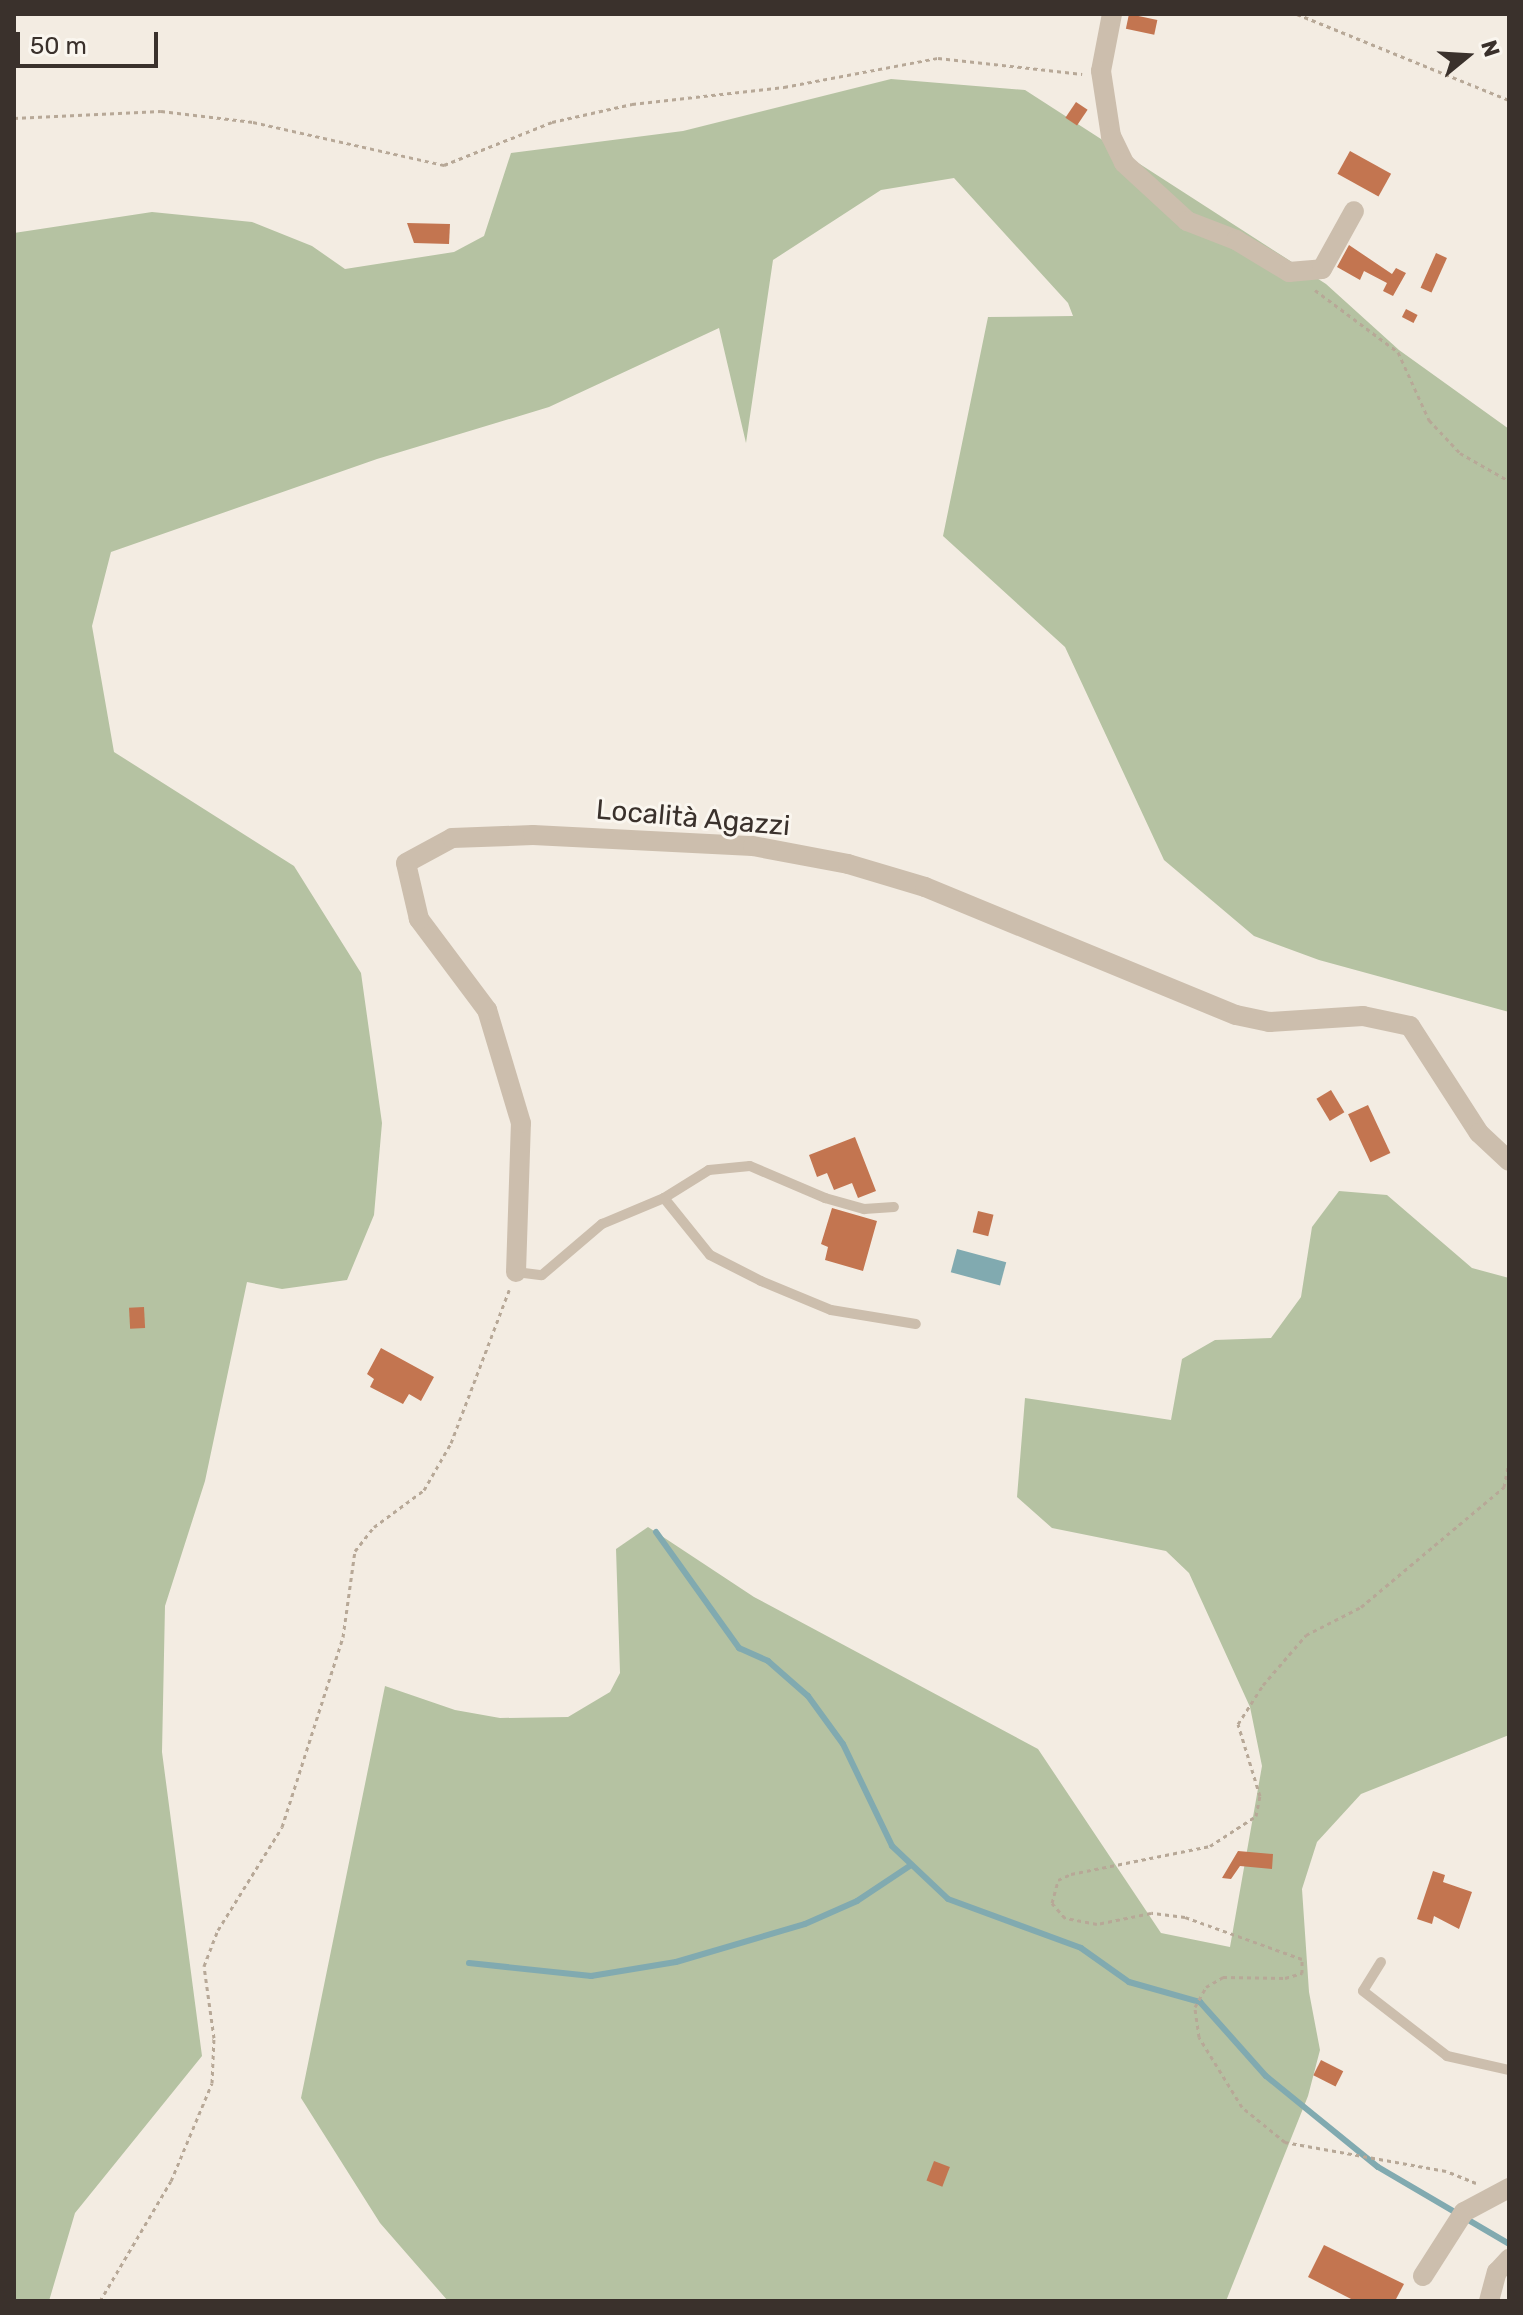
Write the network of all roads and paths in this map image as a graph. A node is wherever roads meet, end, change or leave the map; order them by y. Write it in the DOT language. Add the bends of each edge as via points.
graph roads {
  1 [pos="1112,14"];
  2 [pos="1297,14"];
  3 [pos="1101,71"];
  4 [pos="1509,100"];
  5 [pos="14,118"];
  6 [pos="1354,211"];
  7 [pos="1289,272"];
  8 [pos="1509,481"];
  9 [pos="1509,1161"];
  10 [pos="664,1198"];
  11 [pos="894,1207"];
  12 [pos="516,1272"];
  13 [pos="1509,1275"];
  14 [pos="1509,1283"];
  15 [pos="916,1324"];
  16 [pos="1509,1461"];
  17 [pos="1381,1962"];
  18 [pos="1509,2070"];
  19 [pos="1504,2190"];
  20 [pos="1509,2259"];
  21 [pos="1423,2276"];
  22 [pos="100,2301"];
  23 [pos="1489,2301"];
  1 -- 3 [label="street"];
  2 -- 4 [label="path"];
  3 -- 5 [label="path" via="1073,75 938,58 784,87 632,104 552,122 444,165 253,122 161,111"];
  3 -- 7 [label="street" via="1111,136 1124,163 1187,221 1236,240"];
  6 -- 7 [label="street" via="1322,269"];
  7 -- 8 [label="path" via="1398,352 1429,420 1460,453"];
  9 -- 12 [label="street, Località Agazzi" via="1479,1133 1410,1026 1363,1016 1269,1022 1236,1015 925,887 848,864 753,846 533,835 452,838 406,863 419,919 487,1010 521,1123"];
  10 -- 11 [label="lane" via="709,1170 750,1166 825,1198 864,1209"];
  10 -- 12 [label="lane" via="602,1224 542,1275"];
  10 -- 15 [label="lane" via="710,1255 748,1275 831,1310"];
  12 -- 22 [label="path" via="438,1466 424,1490 374,1527 355,1551 343,1637 282,1827 218,1930 204,1966 214,2038 212,2083 171,2181"];
  13 -- 14 [label="path"];
  16 -- 19 [label="path" via="1504,1487 1361,1607 1306,1635 1263,1685 1238,1724 1260,1796 1256,1816 1210,1846 1071,1874 1058,1880 1052,1903 1065,1918 1097,1924 1151,1913 1185,1917 1302,1959 1302,1973 1285,1978 1223,1977 1206,1987 1195,2007 1199,2037 1242,2107 1285,2142 1446,2171"];
  17 -- 18 [label="lane" via="1363,1991 1447,2056"];
  19 -- 21 [label="street" via="1464,2212"];
  20 -- 23 [label="street" via="1497,2272"];
}
